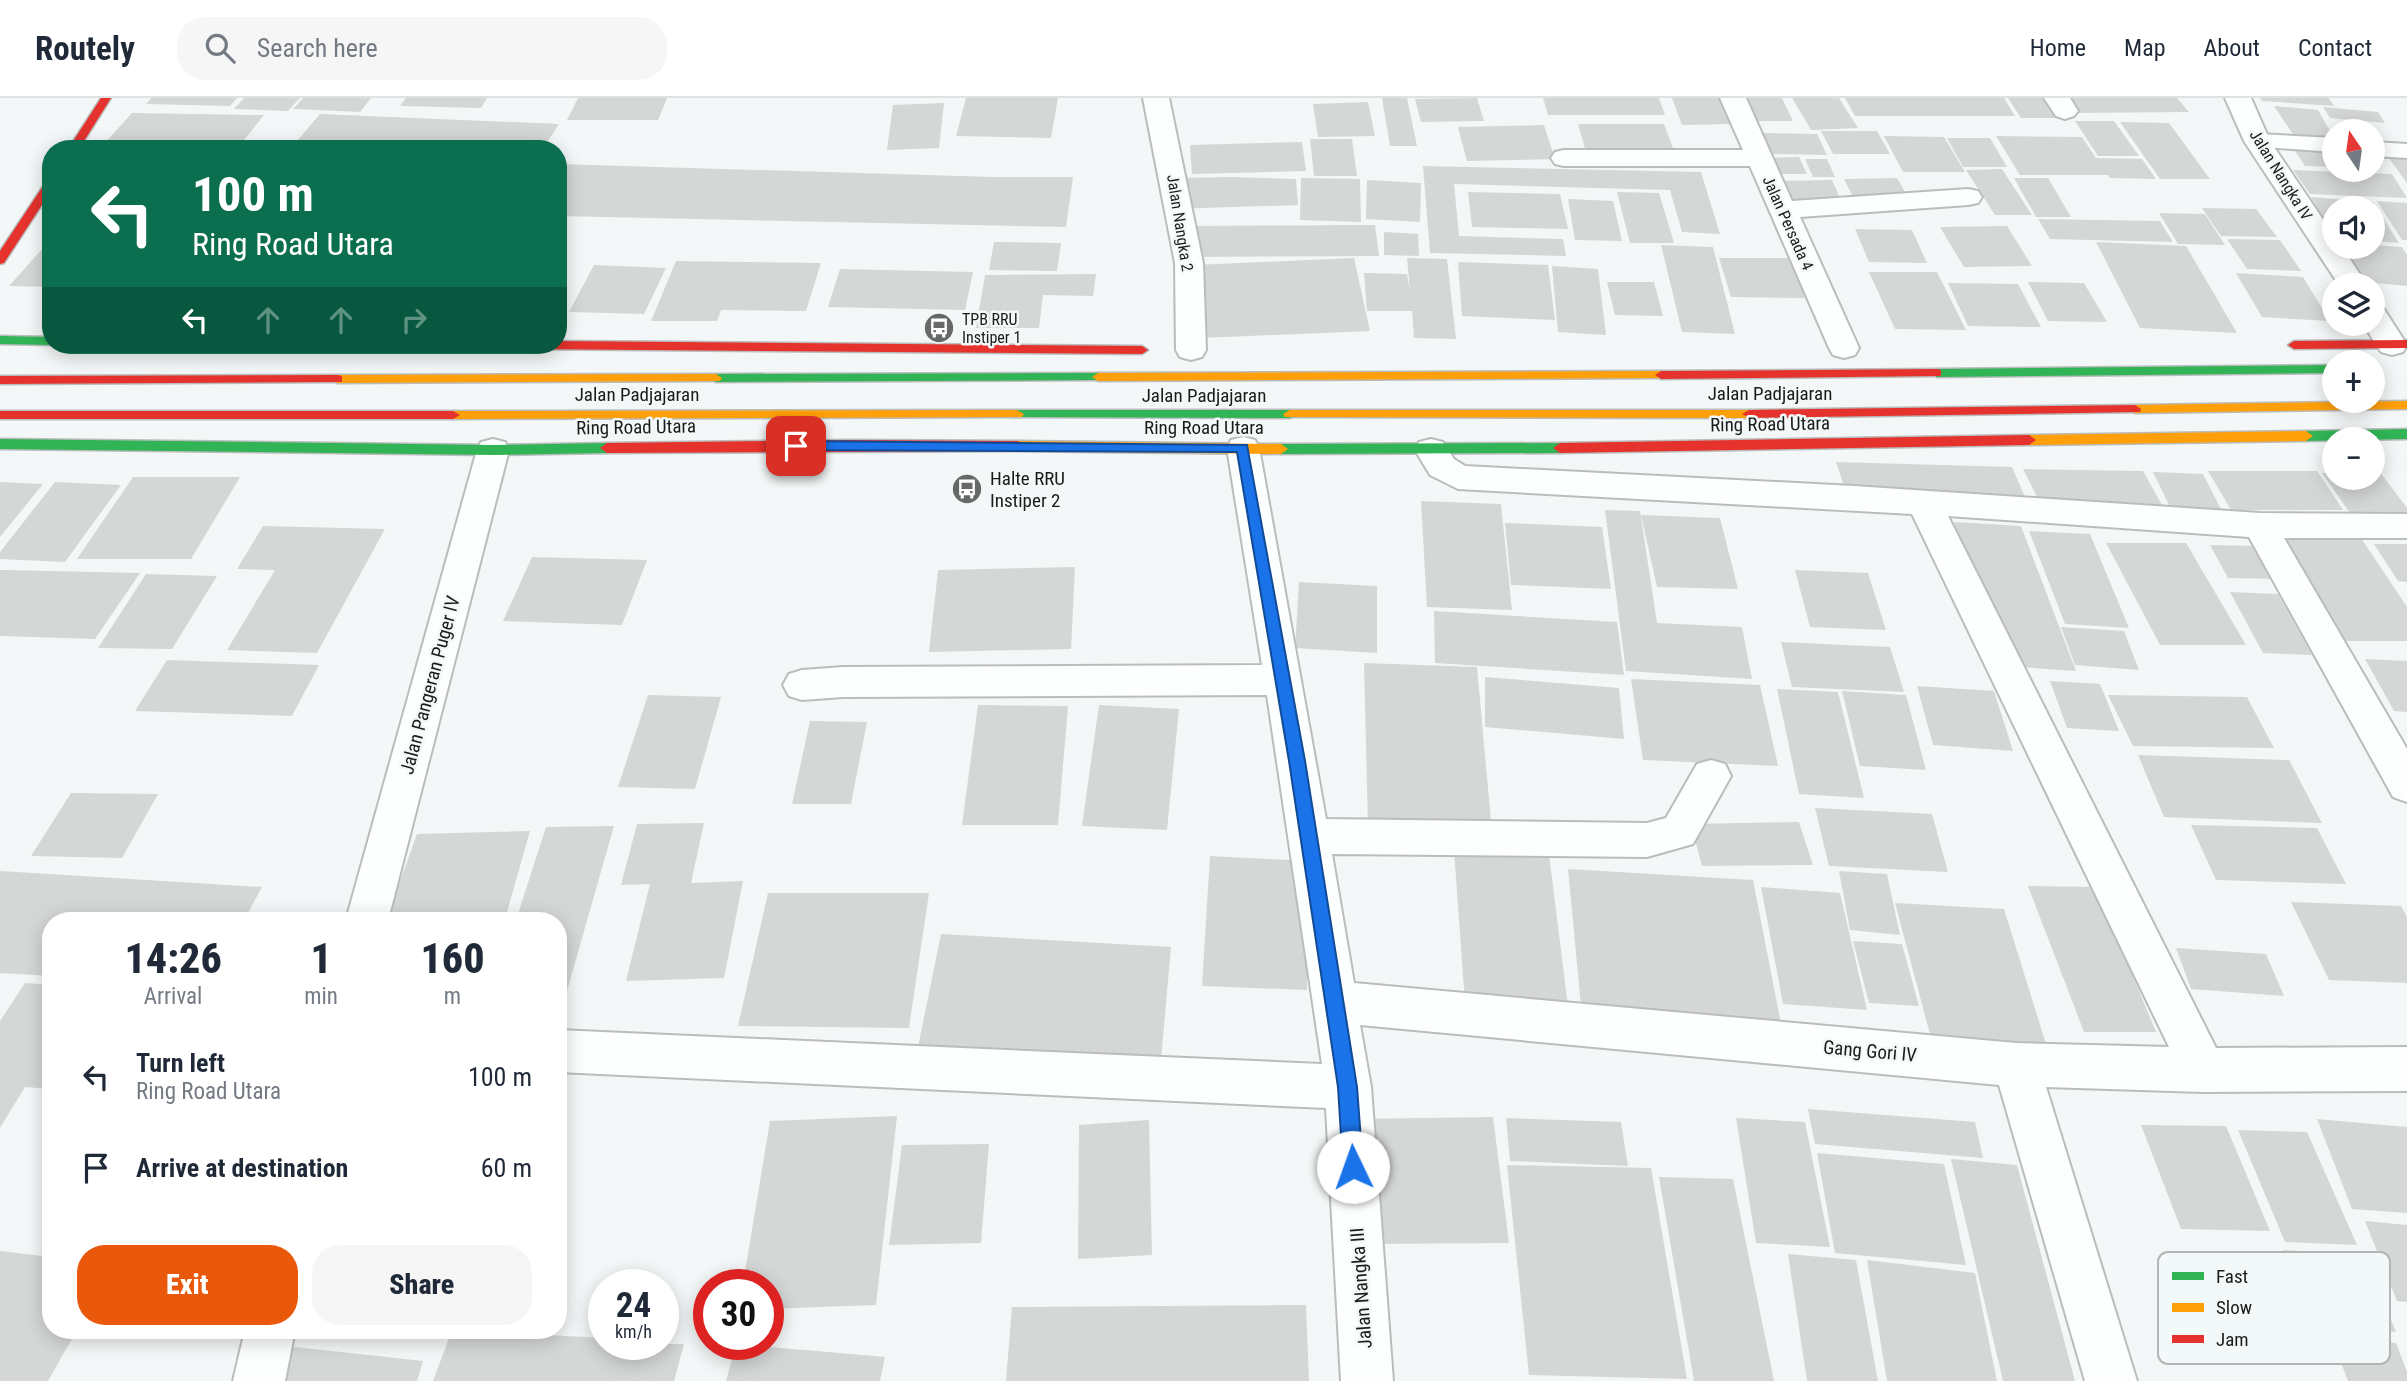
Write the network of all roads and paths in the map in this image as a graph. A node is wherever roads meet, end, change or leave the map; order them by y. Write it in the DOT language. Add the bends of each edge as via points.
graph roads {
  1 [pos="106,98"];
  2 [pos="1156,98"];
  3 [pos="1732,98"];
  4 [pos="2238,98"];
  5 [pos="79,140"];
  6 [pos="2257,141"];
  7 [pos="2322,144"];
  8 [pos="2385,150"];
  9 [pos="2407,152"];
  10 [pos="1564,158"];
  11 [pos="1759,158"];
  12 [pos="42,197"];
  13 [pos="1968,197"];
  14 [pos="1781,209"];
  15 [pos="0,261"];
  16 [pos="2345,273"];
  17 [pos="2385,328"];
  18 [pos="0,340"];
  19 [pos="42,341"];
  20 [pos="2400,344"];
  21 [pos="567,345"];
  22 [pos="2283,345"];
  23 [pos="1844,348"];
  24 [pos="1184,350"];
  25 [pos="2322,369"];
  26 [pos="1776,374"];
  27 [pos="1885,374"];
  28 [pos="0,380"];
  29 [pos="2407,405"];
  30 [pos="1792,414"];
  31 [pos="1905,414"];
  32 [pos="0,415"];
  33 [pos="861,415"];
  34 [pos="2407,435"];
  35 [pos="0,444"];
  36 [pos="851,445"];
  37 [pos="1243,448"];
  38 [pos="493,450"];
  39 [pos="1431,450"];
  40 [pos="1924,503"];
  41 [pos="2260,525"];
  42 [pos="2407,526"];
  43 [pos="1283,680"];
  44 [pos="802,685"];
  45 [pos="1711,776"];
  46 [pos="2407,785"];
  47 [pos="1308,836"];
  48 [pos="370,912"];
  49 [pos="1334,1002"];
  50 [pos="567,1051"];
  51 [pos="2016,1065"];
  52 [pos="2407,1069"];
  53 [pos="2203,1070"];
  54 [pos="1348,1087"];
  55 [pos="268,1339"];
  56 [pos="259,1381"];
  57 [pos="1367,1381"];
  58 [pos="2111,1381"];
  1 -- 5 [label="main road"];
  2 -- 24 [label="street, Jalan Nangka 2" via="1189,262"];
  3 -- 11 [label="street, Jalan Persada 4"];
  4 -- 6 [label="street, Jalan Nangka IV"];
  6 -- 7 [label="lane"];
  6 -- 16 [label="street, Jalan Nangka IV"];
  8 -- 9 [label="lane"];
  10 -- 11 [label="street"];
  11 -- 14 [label="street, Jalan Persada 4"];
  12 -- 15 [label="main road"];
  13 -- 14 [label="street"];
  14 -- 23 [label="street, Jalan Persada 4"];
  17 -- 20 [label="street"];
  18 -- 19 [label="main road"];
  20 -- 22 [label="main road"];
  21 -- 24 [label="main road"];
  25 -- 27 [label="main road, Jalan Padjajaran"];
  26 -- 27 [label="main road, Jalan Padjajaran"];
  26 -- 28 [label="main road, Jalan Padjajaran"];
  26 -- 30 [label="main road"];
  27 -- 31 [label="main road"];
  29 -- 31 [label="main road, Jalan Padjajaran"];
  30 -- 31 [label="main road, Jalan Padjajaran"];
  30 -- 33 [label="main road, Jalan Padjajaran"];
  32 -- 33 [label="main road, Jalan Padjajaran"];
  33 -- 36 [label="main road"];
  34 -- 39 [label="main road, Ring Road Utara"];
  35 -- 38 [label="main road, Ring Road Utara"];
  36 -- 37 [label="main road, Ring Road Utara"];
  36 -- 38 [label="main road, Ring Road Utara"];
  37 -- 39 [label="main road, Ring Road Utara"];
  37 -- 43 [label="street, Jalan Nangka III"];
  38 -- 48 [label="street, Jalan Pangeran Puger IV"];
  39 -- 40 [label="street" via="1441,467 1458,477"];
  40 -- 41 [label="street"];
  40 -- 53 [label="street"];
  41 -- 42 [label="street"];
  41 -- 46 [label="street"];
  43 -- 44 [label="street"];
  43 -- 47 [label="street, Jalan Nangka III"];
  45 -- 47 [label="street" via="1679,832 1656,839"];
  47 -- 49 [label="street, Jalan Nangka III"];
  49 -- 51 [label="street, Gang Gori IV"];
  49 -- 54 [label="street, Jalan Nangka III"];
  50 -- 54 [label="street"];
  51 -- 53 [label="street, Gang Gori IV"];
  51 -- 58 [label="street"];
  52 -- 53 [label="street, Gang Gori IV"];
  54 -- 57 [label="street, Jalan Nangka III"];
  55 -- 56 [label="street"];
}
